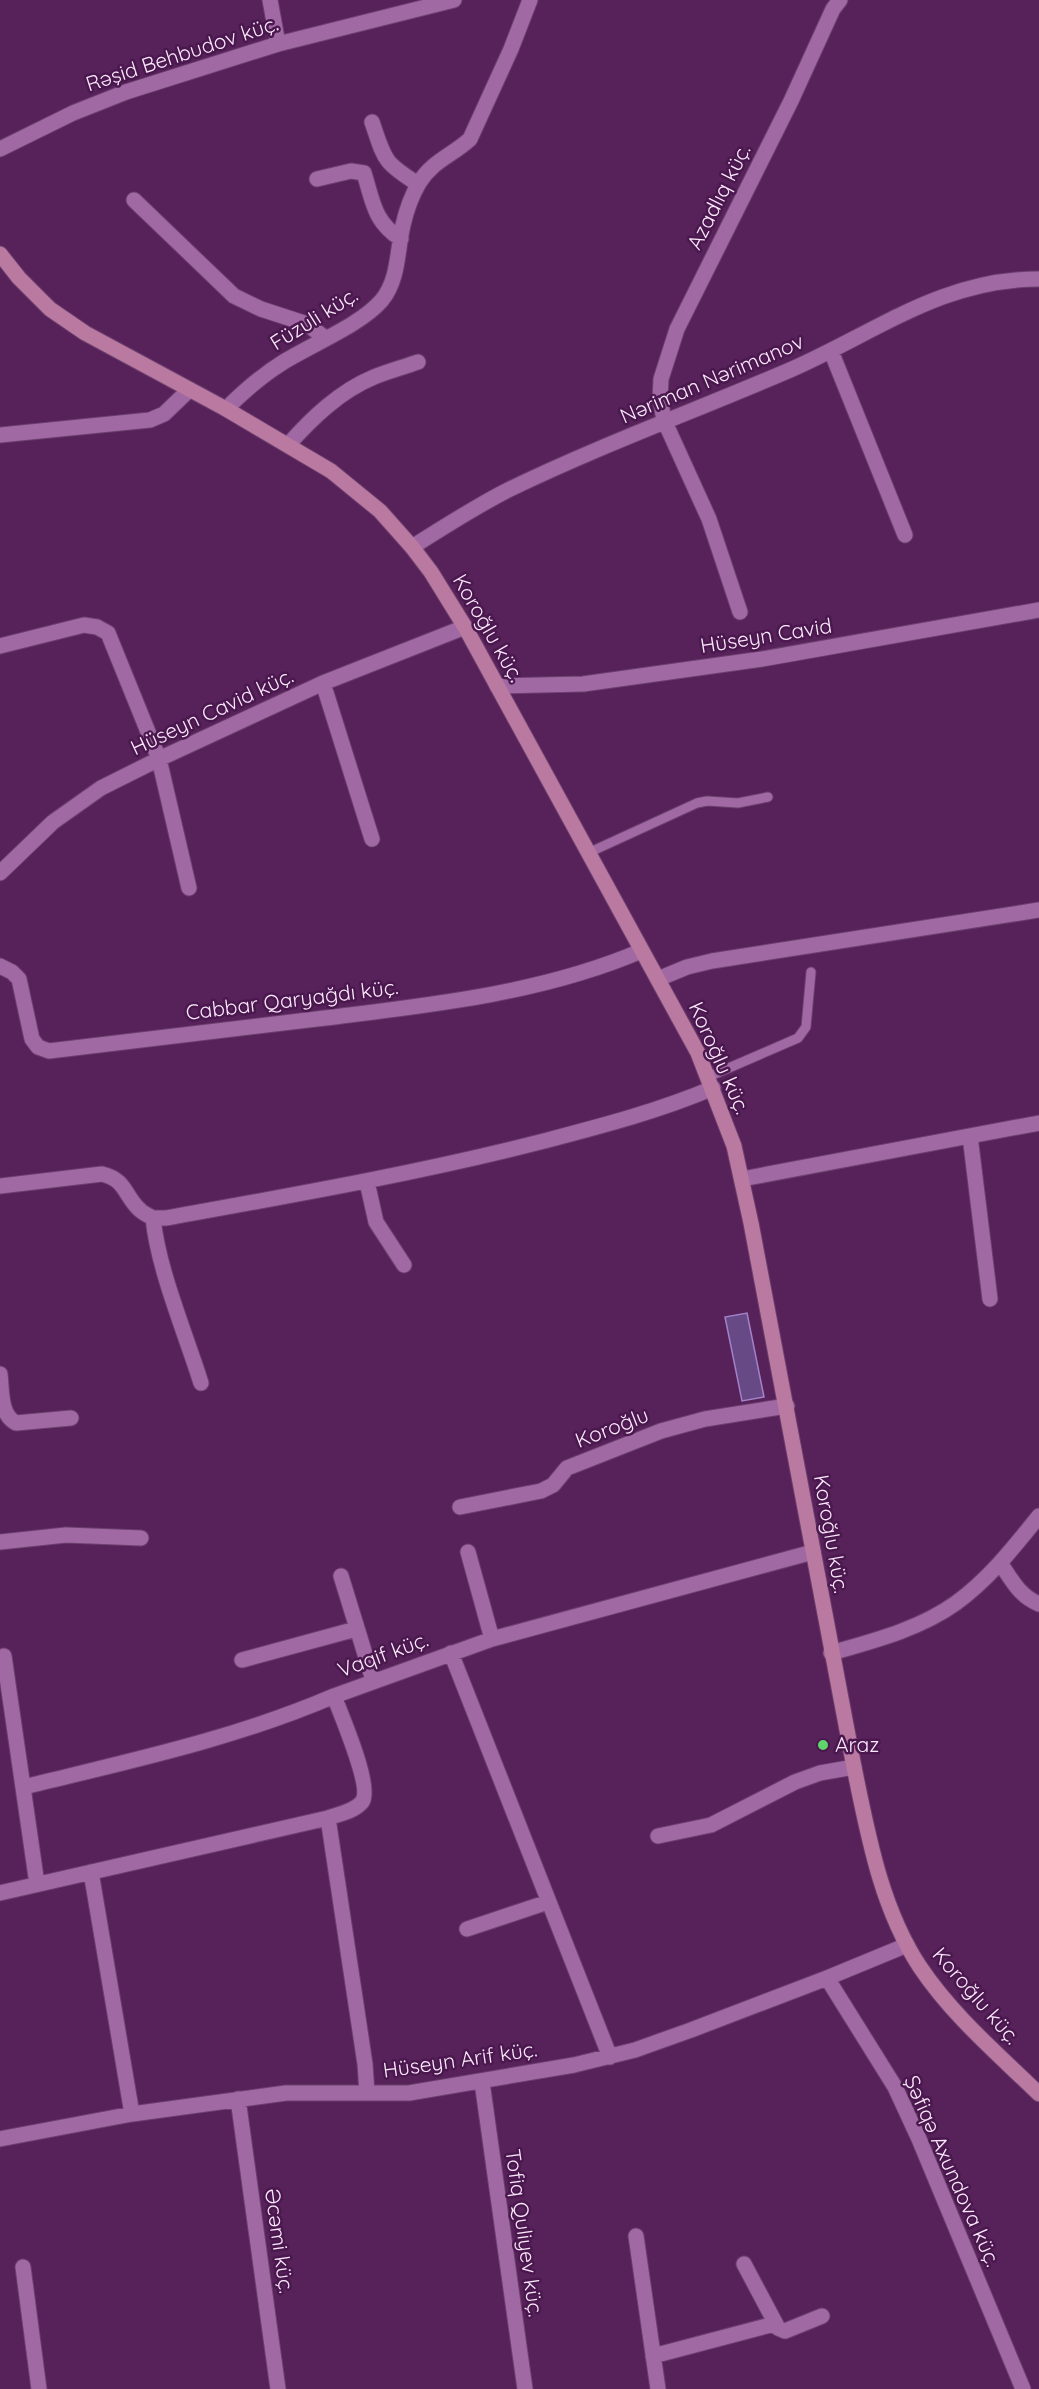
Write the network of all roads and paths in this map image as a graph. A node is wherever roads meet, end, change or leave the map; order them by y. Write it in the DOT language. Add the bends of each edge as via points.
graph roads {
  1 [pos="270,0"];
  2 [pos="454,0"];
  3 [pos="530,0"];
  4 [pos="840,0"];
  5 [pos="278,44"];
  6 [pos="372,122"];
  7 [pos="0,149"];
  8 [pos="317,179"];
  9 [pos="418,184"];
  10 [pos="134,200"];
  11 [pos="401,239"];
  12 [pos="0,254"];
  13 [pos="1039,279"];
  14 [pos="325,338"];
  15 [pos="831,351"];
  16 [pos="418,362"];
  17 [pos="189,390"];
  18 [pos="226,409"];
  19 [pos="664,420"];
  20 [pos="0,435"];
  21 [pos="288,445"];
  22 [pos="904,535"];
  23 [pos="412,547"];
  24 [pos="1039,610"];
  25 [pos="740,612"];
  26 [pos="465,627"];
  27 [pos="0,646"];
  28 [pos="323,683"];
  29 [pos="497,686"];
  30 [pos="159,759"];
  31 [pos="768,797"];
  32 [pos="372,839"];
  33 [pos="588,853"];
  34 [pos="0,873"];
  35 [pos="189,888"];
  36 [pos="1039,910"];
  37 [pos="641,951"];
  38 [pos="0,966"];
  39 [pos="811,972"];
  40 [pos="658,979"];
  41 [pos="711,1083"];
  42 [pos="1039,1123"];
  43 [pos="970,1136"];
  44 [pos="742,1179"];
  45 [pos="367,1182"];
  46 [pos="0,1186"];
  47 [pos="153,1218"];
  48 [pos="404,1265"];
  49 [pos="990,1299"];
  50 [pos="0,1374"];
  51 [pos="201,1383"];
  52 [pos="787,1406"];
  53 [pos="70,1418"];
  54 [pos="460,1507"];
  55 [pos="1039,1516"];
  56 [pos="141,1538"];
  57 [pos="0,1542"];
  58 [pos="468,1552"];
  59 [pos="813,1552"];
  60 [pos="1001,1564"];
  61 [pos="341,1576"];
  62 [pos="1039,1604"];
  63 [pos="356,1629"];
  64 [pos="492,1639"];
  65 [pos="451,1653"];
  66 [pos="831,1653"];
  67 [pos="4,1656"];
  68 [pos="242,1660"];
  69 [pos="373,1680"];
  70 [pos="333,1696"];
  71 [pos="854,1767"];
  72 [pos="24,1787"];
  73 [pos="328,1818"];
  74 [pos="658,1836"];
  75 [pos="91,1872"];
  76 [pos="37,1884"];
  77 [pos="0,1893"];
  78 [pos="548,1902"];
  79 [pos="467,1929"];
  80 [pos="907,1945"];
  81 [pos="827,1978"];
  82 [pos="610,2057"];
  83 [pos="482,2082"];
  84 [pos="367,2093"];
  85 [pos="1039,2094"];
  86 [pos="237,2099"];
  87 [pos="132,2114"];
  88 [pos="0,2139"];
  89 [pos="636,2236"];
  90 [pos="744,2264"];
  91 [pos="23,2267"];
  92 [pos="822,2316"];
  93 [pos="774,2324"];
  94 [pos="653,2356"];
  95 [pos="39,2389"];
  96 [pos="278,2389"];
  97 [pos="525,2389"];
  98 [pos="658,2389"];
  99 [pos="1023,2389"];
  1 -- 5 [label="street"];
  2 -- 5 [label="street, Rəşid Behbudov küç."];
  3 -- 9 [label="street, Füzuli küç." via="470,139 438,160"];
  4 -- 19 [label="street, Azadlıq küç." via="677,329 661,379"];
  5 -- 7 [label="street, Rəşid Behbudov küç." via="105,100"];
  6 -- 9 [label="street" via="385,159"];
  8 -- 11 [label="street" via="351,171 364,174 382,222"];
  9 -- 11 [label="street, Füzuli küç."];
  10 -- 14 [label="street" via="234,296 307,324"];
  11 -- 14 [label="street, Füzuli küç." via="394,276 384,297 370,312"];
  12 -- 17 [label="street, Koroğlu küç." via="50,309 85,333"];
  13 -- 15 [label="street, Nəriman Nərimanov" via="967,288 884,322"];
  14 -- 18 [label="street, Füzuli küç." via="281,364"];
  15 -- 19 [label="street, Nəriman Nərimanov"];
  15 -- 22 [label="street"];
  16 -- 21 [label="street" via="372,378 335,400"];
  17 -- 18 [label="street, Koroğlu küç."];
  17 -- 20 [label="street" via="164,414 150,420"];
  18 -- 21 [label="street, Koroğlu küç."];
  19 -- 23 [label="street, Nəriman Nərimanov" via="510,489"];
  19 -- 25 [label="street, Azadlıq küç." via="709,519"];
  21 -- 23 [label="street, Koroğlu küç." via="331,471 380,511"];
  23 -- 26 [label="street, Koroğlu küç."];
  24 -- 29 [label="street, Hüseyn Cavid" via="750,661 583,684"];
  26 -- 28 [label="street, Hüseyn Cavid küç."];
  26 -- 29 [label="street, Koroğlu küç."];
  27 -- 30 [label="street" via="84,626 108,633"];
  28 -- 30 [label="street, Hüseyn Cavid küç."];
  28 -- 32 [label="street"];
  29 -- 33 [label="street, Koroğlu küç."];
  30 -- 34 [label="street, Hüseyn Cavid küç." via="101,788 53,822"];
  30 -- 35 [label="street"];
  31 -- 33 [label="lane" via="738,803 697,803"];
  33 -- 37 [label="street, Koroğlu küç."];
  36 -- 40 [label="street" via="711,961"];
  37 -- 38 [label="street, Cabbar Qaryağdı küç." via="577,974 496,993 49,1051 38,1047 32,1039 19,979"];
  37 -- 40 [label="street, Koroğlu küç."];
  39 -- 41 [label="lane" via="806,1027 798,1038"];
  40 -- 41 [label="street, Koroğlu küç."];
  41 -- 44 [label="street, Koroğlu küç."];
  41 -- 45 [label="street" via="665,1107 599,1126"];
  42 -- 43 [label="street"];
  43 -- 44 [label="street"];
  43 -- 49 [label="street"];
  44 -- 52 [label="street, Koroğlu küç."];
  45 -- 47 [label="street"];
  45 -- 48 [label="street" via="376,1222"];
  46 -- 47 [label="street" via="102,1174 120,1183 140,1210"];
  47 -- 51 [label="street" via="154,1236"];
  50 -- 53 [label="street" via="3,1407 9,1420 16,1423"];
  52 -- 54 [label="street, Koroğlu" via="705,1419 661,1431 567,1468 553,1485 541,1491"];
  52 -- 59 [label="street, Koroğlu küç."];
  55 -- 60 [label="street"];
  56 -- 57 [label="street" via="66,1536"];
  58 -- 64 [label="street"];
  59 -- 64 [label="street, Vaqif küç."];
  59 -- 66 [label="street, Koroğlu küç."];
  60 -- 62 [label="street" via="1017,1589"];
  60 -- 66 [label="street" via="956,1603 926,1620"];
  61 -- 63 [label="street"];
  63 -- 68 [label="street"];
  63 -- 69 [label="street"];
  64 -- 65 [label="street, Vaqif küç."];
  65 -- 69 [label="street, Vaqif küç."];
  65 -- 78 [label="street"];
  66 -- 71 [label="street, Koroğlu küç."];
  67 -- 72 [label="street"];
  69 -- 70 [label="street, Vaqif küç."];
  70 -- 72 [label="street" via="230,1736"];
  70 -- 73 [label="street, Vaqif küç." via="366,1795 361,1804"];
  71 -- 74 [label="street" via="795,1782 711,1826"];
  71 -- 80 [label="street, Koroğlu küç." via="881,1880"];
  72 -- 76 [label="street"];
  73 -- 75 [label="street, Vaqif küç."];
  73 -- 84 [label="street"];
  75 -- 76 [label="street, Vaqif küç."];
  75 -- 87 [label="street"];
  76 -- 77 [label="street, Vaqif küç."];
  78 -- 79 [label="street"];
  78 -- 82 [label="street"];
  80 -- 81 [label="street, Hüseyn Arif küç."];
  80 -- 85 [label="street, Koroğlu küç." via="957,2013"];
  81 -- 82 [label="street, Hüseyn Arif küç."];
  81 -- 99 [label="street, Şəfiqə Axundova küç." via="895,2087"];
  82 -- 83 [label="street, Hüseyn Arif küç."];
  83 -- 84 [label="street, Hüseyn Arif küç." via="409,2093"];
  83 -- 97 [label="street, Tofiq Quliyev küç."];
  84 -- 86 [label="street, Hüseyn Arif küç." via="286,2093"];
  86 -- 87 [label="street, Hüseyn Arif küç."];
  86 -- 96 [label="street, Əcəmi küç."];
  87 -- 88 [label="street, Hüseyn Arif küç."];
  89 -- 94 [label="street"];
  90 -- 93 [label="street"];
  91 -- 95 [label="street"];
  92 -- 93 [label="street" via="785,2331"];
  93 -- 94 [label="street"];
  94 -- 98 [label="street"];
}
